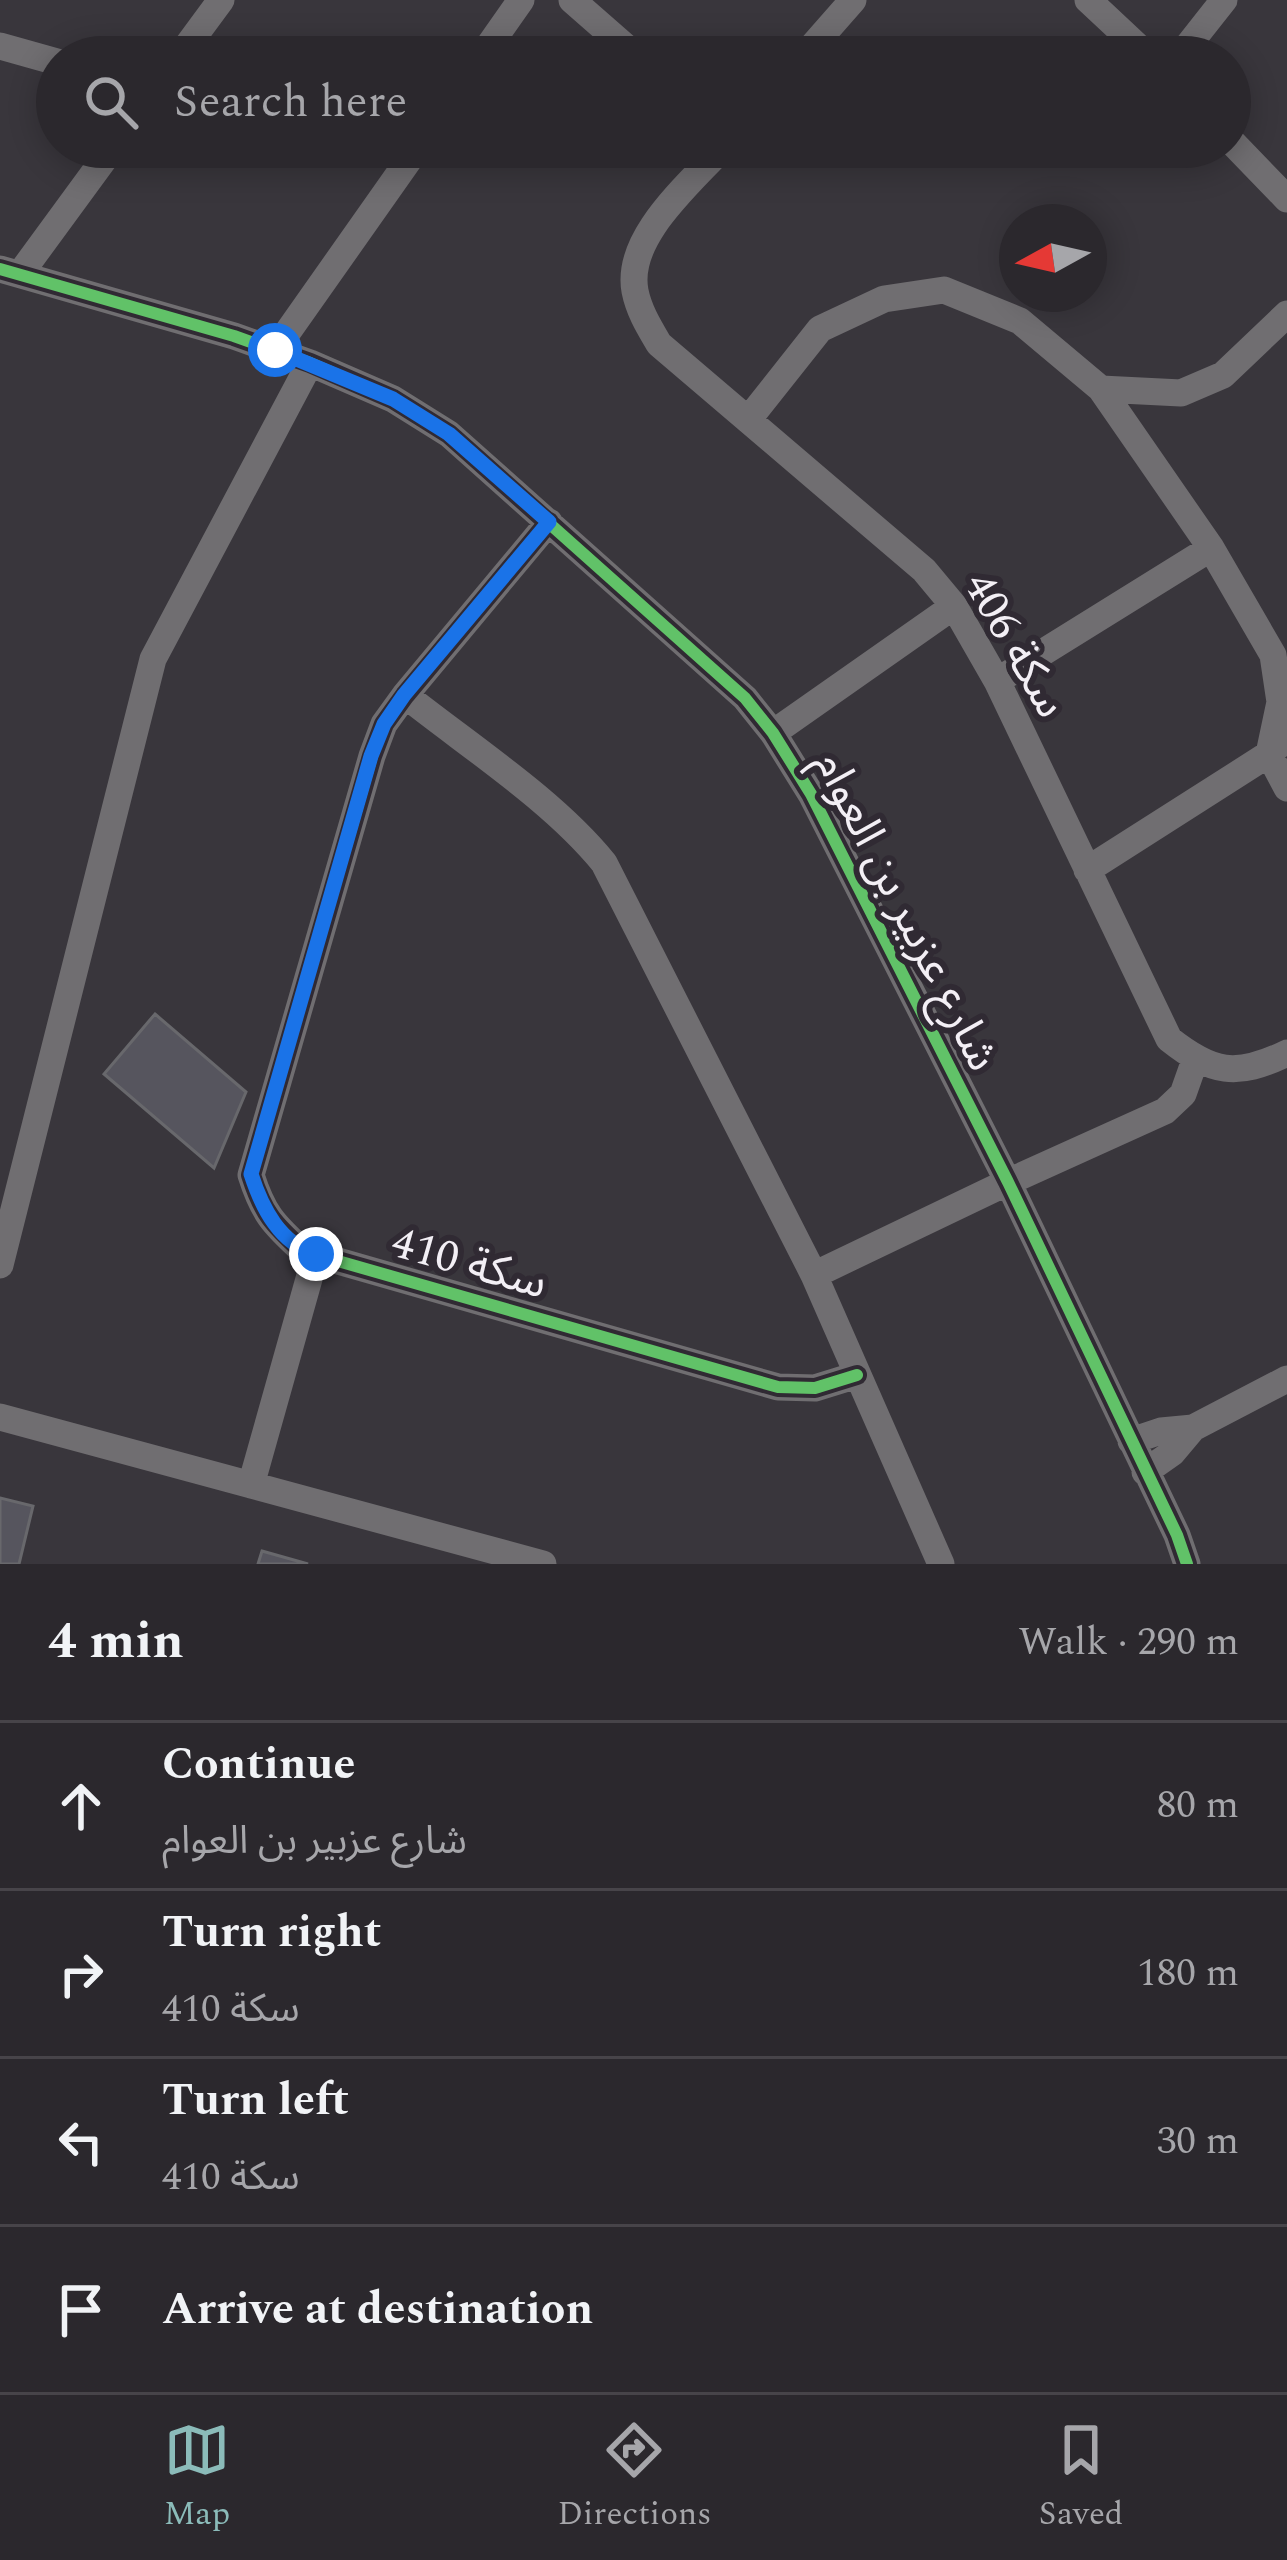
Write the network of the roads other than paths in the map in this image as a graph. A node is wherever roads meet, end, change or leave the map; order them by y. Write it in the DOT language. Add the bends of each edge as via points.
graph roads {
  1 [pos="221,0"];
  2 [pos="521,0"];
  3 [pos="572,0"];
  4 [pos="853,0"];
  5 [pos="1088,0"];
  6 [pos="1224,0"];
  7 [pos="194,36"];
  8 [pos="496,36"];
  9 [pos="613,36"];
  10 [pos="821,36"];
  11 [pos="1127,36"];
  12 [pos="1196,36"];
  13 [pos="0,46"];
  14 [pos="36,56"];
  15 [pos="1251,162"];
  16 [pos="96,168"];
  17 [pos="403,168"];
  18 [pos="705,168"];
  19 [pos="1287,199"];
  20 [pos="10,271"];
  21 [pos="1287,314"];
  22 [pos="275,350"];
  23 [pos="310,363"];
  24 [pos="1101,389"];
  25 [pos="748,420"];
  26 [pos="549,522"];
  27 [pos="1211,548"];
  28 [pos="954,606"];
  29 [pos="997,681"];
  30 [pos="404,695"];
  31 [pos="773,733"];
  32 [pos="1278,746"];
  33 [pos="1287,788"];
  34 [pos="1087,869"];
  35 [pos="1287,1053"];
  36 [pos="1196,1060"];
  37 [pos="1008,1182"];
  38 [pos="316,1254"];
  39 [pos="0,1265"];
  40 [pos="814,1275"];
  41 [pos="857,1376"];
  42 [pos="1287,1378"];
  43 [pos="0,1417"];
  44 [pos="1192,1428"];
  45 [pos="1131,1441"];
  46 [pos="1145,1472"];
  47 [pos="251,1485"];
  48 [pos="543,1564"];
  49 [pos="941,1564"];
  50 [pos="1187,1564"];
  1 -- 7 [label="street"];
  2 -- 8 [label="street"];
  3 -- 9 [label="street"];
  4 -- 10 [label="street"];
  5 -- 11 [label="street"];
  6 -- 12 [label="street"];
  13 -- 14 [label="street"];
  15 -- 19 [label="street"];
  16 -- 20 [label="street"];
  17 -- 22 [label="street"];
  18 -- 25 [label="street, سكة 406" via="650,230 636,255 634,287 659,344"];
  20 -- 22 [label="street, شارع عزبير بن العوام"];
  21 -- 24 [label="street" via="1223,375 1181,393"];
  22 -- 23 [label="street, شارع عزبير بن العوام"];
  23 -- 26 [label="street, شارع عزبير بن العوام" via="449,434"];
  23 -- 39 [label="street" via="153,659"];
  24 -- 25 [label="street" via="1020,321 944,290 884,299 820,328"];
  24 -- 27 [label="street"];
  25 -- 28 [label="street, سكة 406" via="924,570"];
  26 -- 30 [label="street, سكة 410"];
  26 -- 31 [label="street, شارع عزبير بن العوام" via="745,698"];
  27 -- 29 [label="street"];
  27 -- 32 [label="street" via="1273,655"];
  28 -- 29 [label="street, سكة 406"];
  28 -- 31 [label="street"];
  29 -- 34 [label="street, سكة 406"];
  30 -- 38 [label="street, سكة 410" via="371,756 251,1174 262,1208 303,1251"];
  30 -- 40 [label="street" via="559,815 604,863"];
  31 -- 37 [label="street, شارع عزبير بن العوام"];
  32 -- 33 [label="street"];
  32 -- 34 [label="street"];
  34 -- 36 [label="street, سكة 406" via="1169,1039"];
  35 -- 36 [label="street" via="1230,1070"];
  36 -- 37 [label="street" via="1183,1094 1165,1112"];
  37 -- 40 [label="street"];
  37 -- 45 [label="street, شارع عزبير بن العوام"];
  38 -- 41 [label="street, سكة 410" via="778,1387 815,1388"];
  38 -- 47 [label="street"];
  40 -- 41 [label="street"];
  41 -- 49 [label="street"];
  42 -- 44 [label="street"];
  43 -- 47 [label="street"];
  44 -- 45 [label="street"];
  44 -- 46 [label="street"];
  45 -- 46 [label="street, شارع عزبير بن العوام"];
  46 -- 50 [label="street, شارع عزبير بن العوام"];
  47 -- 48 [label="street"];
}
